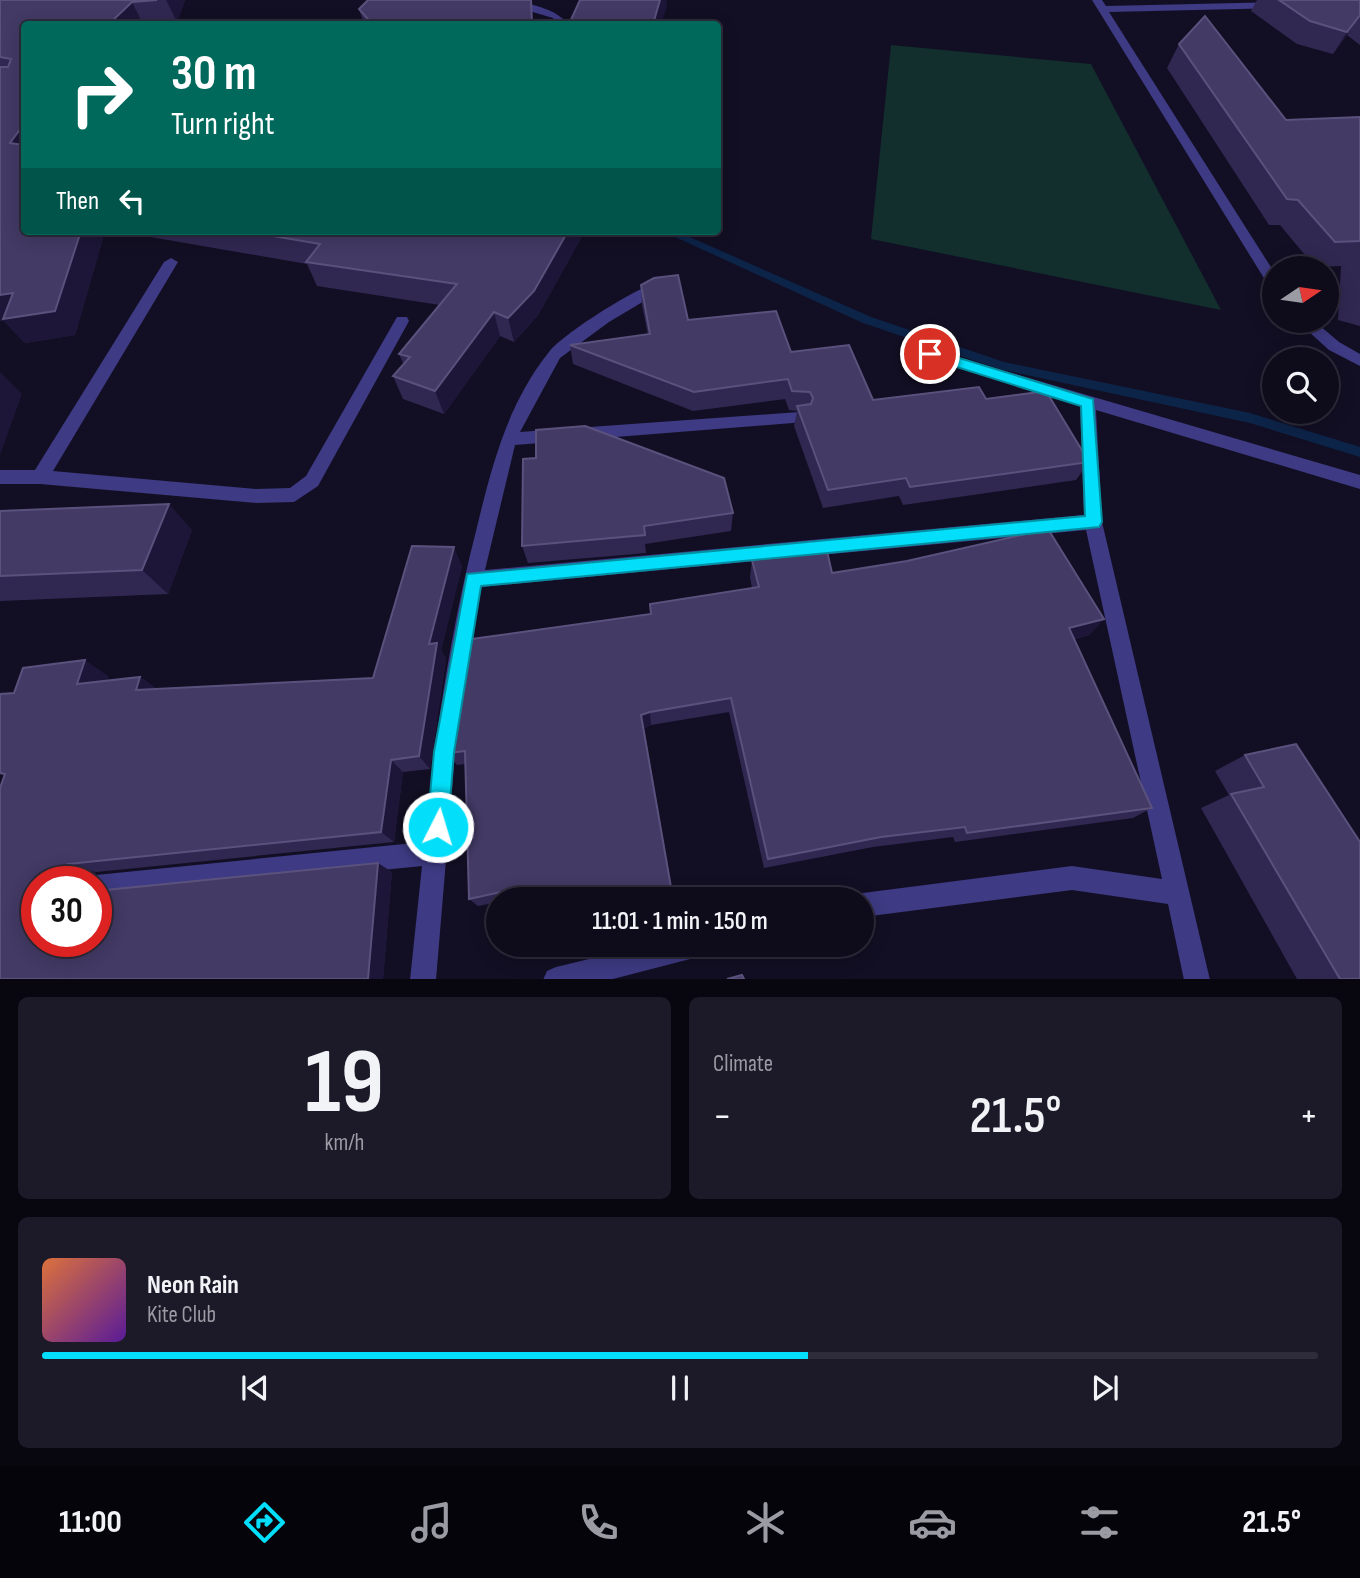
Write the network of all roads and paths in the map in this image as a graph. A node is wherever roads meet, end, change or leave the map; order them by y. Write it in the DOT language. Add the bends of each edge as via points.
graph roads {
  1 [pos="502,1"];
  2 [pos="1100,5"];
  3 [pos="1292,5"];
  4 [pos="560,21"];
  5 [pos="171,262"];
  6 [pos="1262,265"];
  7 [pos="656,288"];
  8 [pos="402,321"];
  9 [pos="1319,333"];
  10 [pos="930,354"];
  11 [pos="1360,361"];
  12 [pos="1088,403"];
  13 [pos="799,418"];
  14 [pos="509,439"];
  15 [pos="0,477"];
  16 [pos="40,477"];
  17 [pos="1360,482"];
  18 [pos="1093,522"];
  19 [pos="473,579"];
  20 [pos="435,852"];
  21 [pos="112,885"];
  22 [pos="1176,893"];
  23 [pos="874,904"];
  24 [pos="651,957"];
  25 [pos="568,978"];
  26 [pos="423,979"];
  27 [pos="1197,979"];
  1 -- 4 [label="street"];
  2 -- 3 [label="street"];
  2 -- 6 [label="street"];
  5 -- 16 [label="street"];
  7 -- 14 [label="street" via="555,354 516,418"];
  8 -- 16 [label="street" via="312,481 295,495 256,496"];
  9 -- 11 [label="street"];
  10 -- 12 [label="street"];
  12 -- 17 [label="street"];
  12 -- 18 [label="street"];
  13 -- 14 [label="street"];
  14 -- 19 [label="street"];
  15 -- 16 [label="street"];
  18 -- 19 [label="street"];
  18 -- 22 [label="street"];
  19 -- 20 [label="street" via="444,752"];
  20 -- 21 [label="street"];
  20 -- 26 [label="street"];
  22 -- 23 [label="street" via="1072,878"];
  22 -- 27 [label="street"];
  24 -- 25 [label="street"];
}
